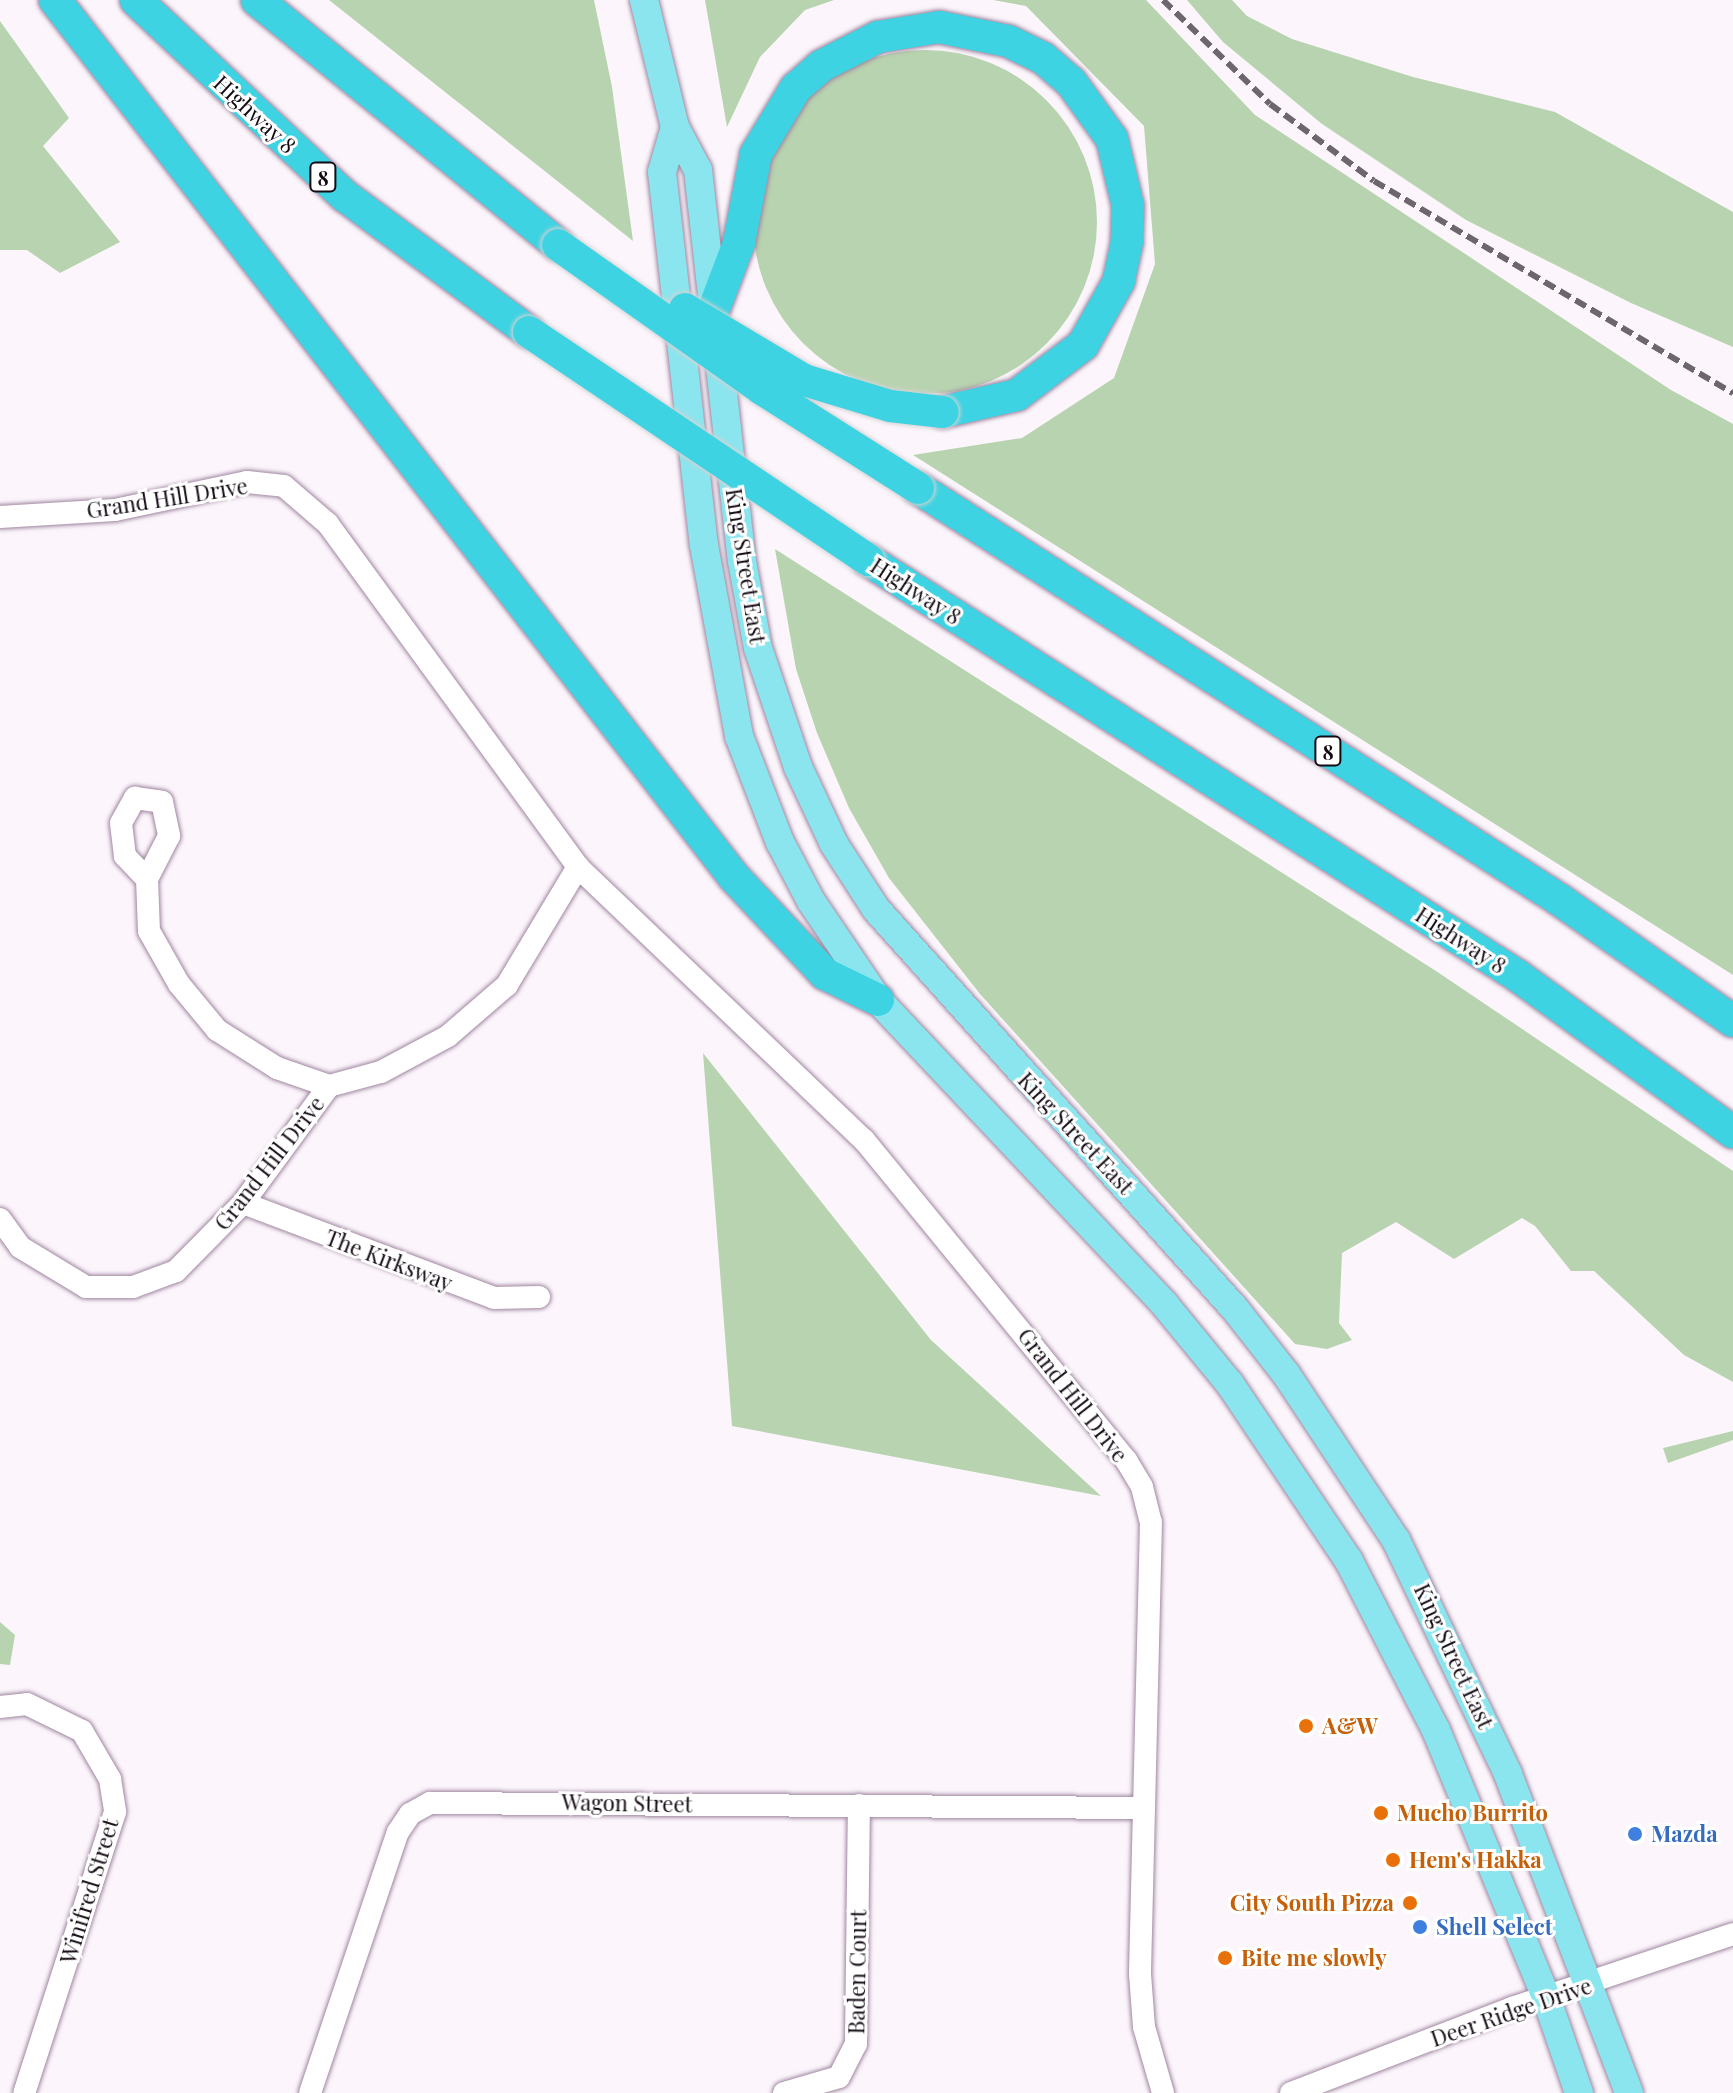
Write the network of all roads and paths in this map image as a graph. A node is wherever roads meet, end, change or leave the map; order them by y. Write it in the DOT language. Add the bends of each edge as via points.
graph roads {
  1 [pos="55,0"];
  2 [pos="136,0"];
  3 [pos="257,0"];
  4 [pos="644,0"];
  5 [pos="675,127"];
  6 [pos="558,245"];
  7 [pos="714,309"];
  8 [pos="0,517"];
  9 [pos="578,867"];
  10 [pos="147,879"];
  11 [pos="878,1000"];
  12 [pos="1733,1021"];
  13 [pos="329,1086"];
  14 [pos="1733,1132"];
  15 [pos="243,1203"];
  16 [pos="0,1219"];
  17 [pos="539,1297"];
  18 [pos="0,1707"];
  19 [pos="859,1805"];
  20 [pos="1144,1808"];
  21 [pos="1733,1934"];
  22 [pos="1589,1985"];
  23 [pos="1546,1997"];
  24 [pos="24,2093"];
  25 [pos="310,2093"];
  26 [pos="784,2093"];
  27 [pos="1163,2093"];
  28 [pos="1291,2093"];
  29 [pos="1579,2093"];
  30 [pos="1629,2093"];
  1 -- 11 [label="highway" via="734,877 825,974"];
  2 -- 14 [label="highway, Highway 8 / 8, bridge" via="345,196 529,332 868,560 1518,976"];
  3 -- 6 [label="highway, 8"];
  4 -- 5 [label="main road, King Street East"];
  5 -- 7 [label="main road, King Street East" via="698,170"];
  5 -- 11 [label="main road, King Street East" via="662,172 722,665 739,736 780,842 811,901"];
  6 -- 7 [label="highway, bridge" via="608,261 804,380 890,406 943,412 1017,395 1083,345 1119,281 1127,242 1128,206 1112,139 1071,82 1043,58 1008,41 939,27 878,37 821,66 796,88 756,154 739,243"];
  6 -- 12 [label="highway, 8, bridge" via="762,389 1560,900"];
  7 -- 22 [label="main road, King Street East" via="742,561 758,648 777,716 834,844 876,909 939,985 1235,1309 1343,1458 1396,1540 1462,1668"];
  8 -- 9 [label="street, Grand Hill Drive" via="115,510 247,482 284,486 328,524"];
  9 -- 13 [label="street, Grand Hill Drive" via="507,985 448,1036 381,1072"];
  9 -- 20 [label="street, Grand Hill Drive" via="864,1140 1126,1460 1142,1487 1152,1545"];
  10 -- 13 [label="street" via="149,931 179,984 217,1030 277,1068"];
  11 -- 23 [label="main road, King Street East" via="1165,1305 1297,1481 1384,1622 1436,1730"];
  13 -- 15 [label="street, Grand Hill Drive"];
  15 -- 16 [label="street, Grand Hill Drive" via="176,1271 133,1287 86,1287 20,1247"];
  15 -- 17 [label="street, The Kirksway" via="494,1298"];
  18 -- 24 [label="street, Winifred Street" via="27,1704 82,1731 110,1779 115,1812"];
  19 -- 20 [label="street, Wagon Street"];
  19 -- 25 [label="street, Wagon Street" via="441,1801 420,1808 398,1832"];
  19 -- 26 [label="street, Baden Court" via="856,2044 839,2077"];
  20 -- 27 [label="street, Grand Hill Drive" via="1140,1974 1144,2027"];
  21 -- 22 [label="street, Deer Ridge Drive"];
  22 -- 23 [label="street, Deer Ridge Drive"];
  22 -- 30 [label="main road, King Street East"];
  23 -- 28 [label="street, Deer Ridge Drive"];
  23 -- 29 [label="main road, King Street East"];
}
